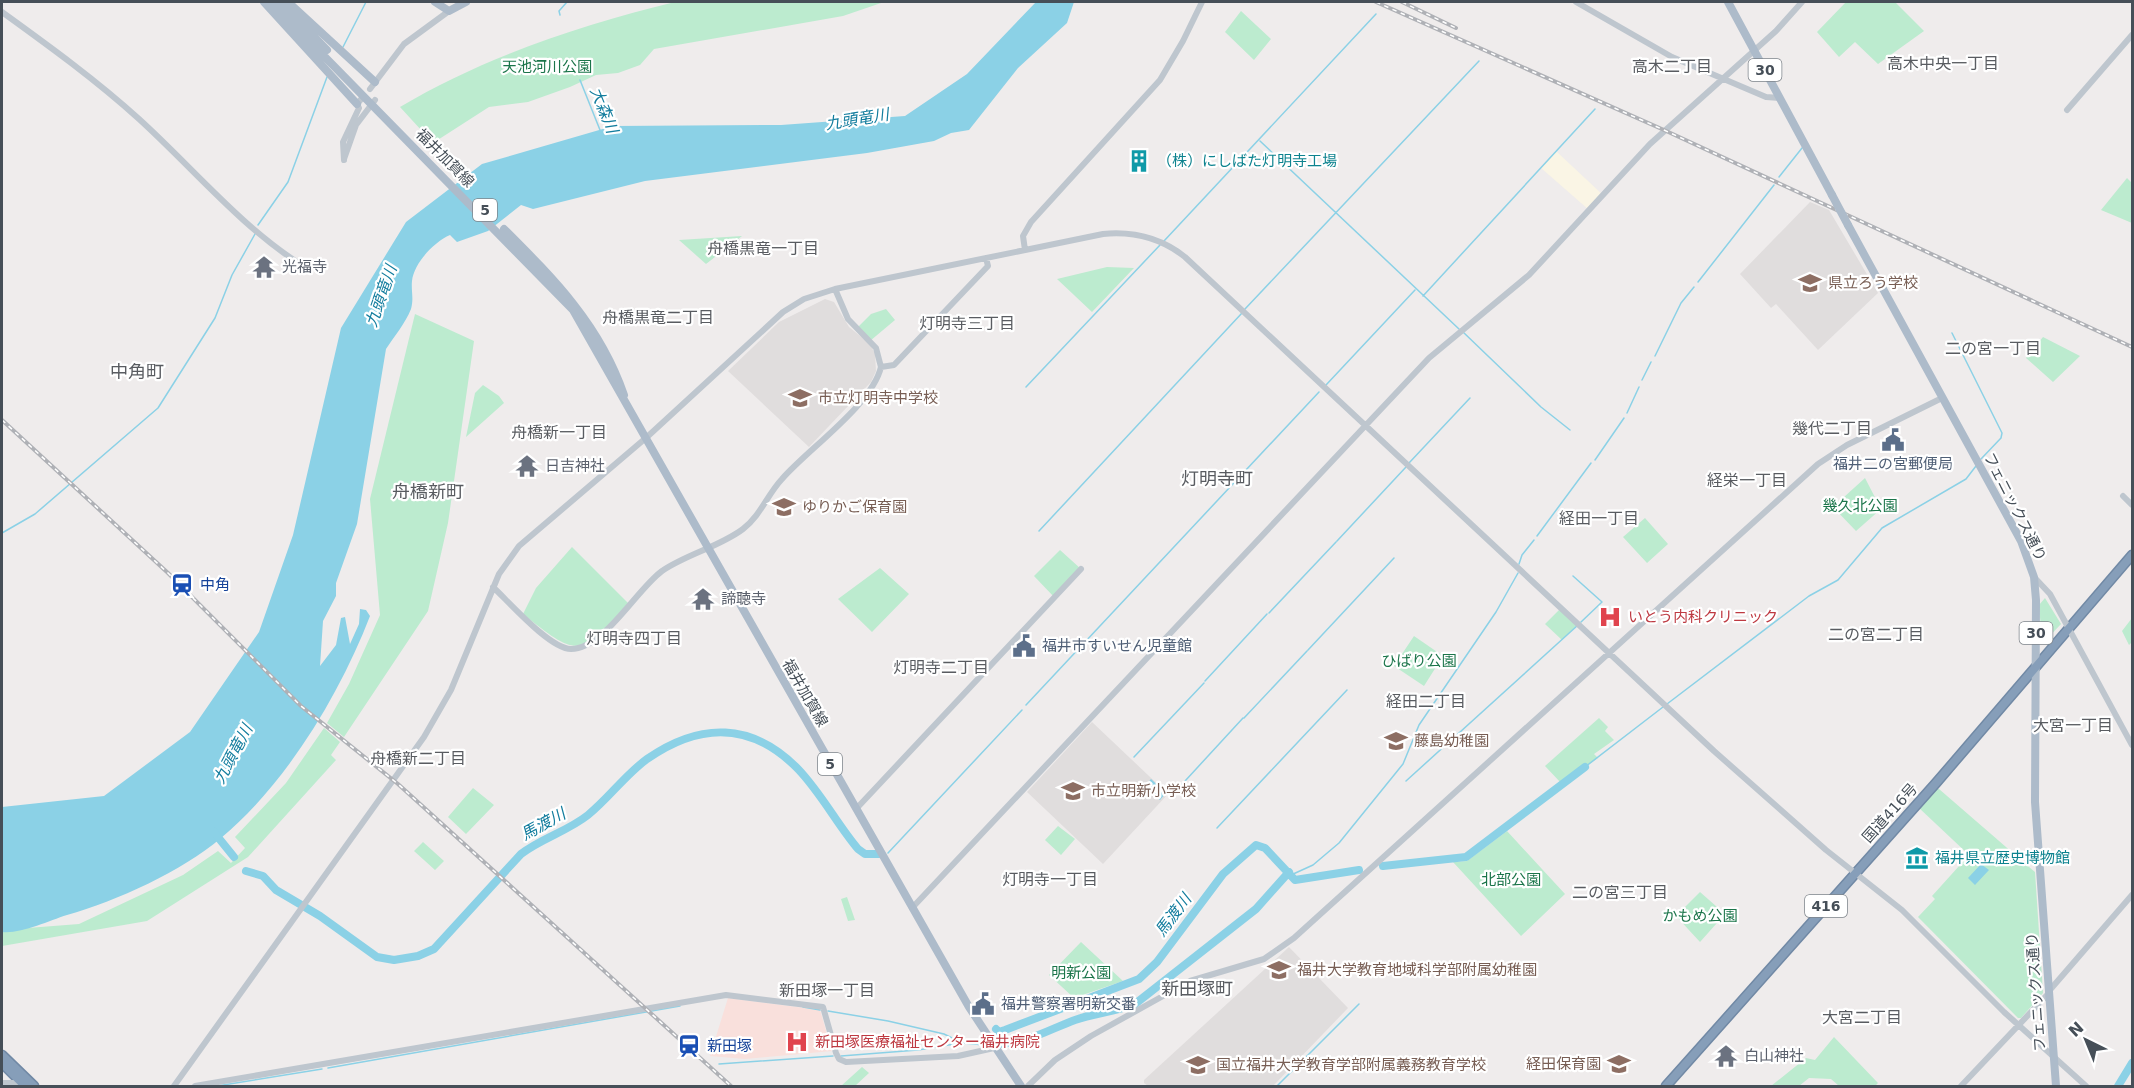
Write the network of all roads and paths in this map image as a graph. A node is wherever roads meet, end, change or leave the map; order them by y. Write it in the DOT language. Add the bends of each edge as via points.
graph roads {
  1 [pos="264,2"];
  2 [pos="271,2"];
  3 [pos="280,2"];
  4 [pos="288,2"];
  5 [pos="435,2"];
  6 [pos="466,2"];
  7 [pos="1202,2"];
  8 [pos="1576,2"];
  9 [pos="1728,2"];
  10 [pos="1802,2"];
  11 [pos="449,11"];
  12 [pos="2,12"];
  13 [pos="2131,39"];
  14 [pos="1754,50"];
  15 [pos="1721,80"];
  16 [pos="372,86"];
  17 [pos="363,97"];
  18 [pos="1780,98"];
  19 [pos="375,102"];
  20 [pos="357,104"];
  21 [pos="2067,110"];
  22 [pos="1025,250"];
  23 [pos="986,258"];
  24 [pos="303,266"];
  25 [pos="835,289"];
  26 [pos="881,368"];
  27 [pos="1942,398"];
  28 [pos="1365,426"];
  29 [pos="647,437"];
  30 [pos="2123,496"];
  31 [pos="2133,505"];
  32 [pos="708,549"];
  33 [pos="2133,555"];
  34 [pos="1081,569"];
  35 [pos="2034,577"];
  36 [pos="494,587"];
  37 [pos="2069,628"];
  38 [pos="1608,652"];
  39 [pos="2036,666"];
  40 [pos="2133,745"];
  41 [pos="856,809"];
  42 [pos="1855,873"];
  43 [pos="2133,895"];
  44 [pos="912,908"];
  45 [pos="2049,992"];
  46 [pos="2020,1026"];
  47 [pos="992,1045"];
  48 [pos="2,1055"];
  49 [pos="2054,1059"];
  50 [pos="2,1063"];
  51 [pos="2,1083"];
  52 [pos="30,1086"];
  53 [pos="174,1086"];
  54 [pos="195,1086"];
  55 [pos="1021,1086"];
  56 [pos="1028,1086"];
  57 [pos="1666,1086"];
  58 [pos="1961,1086"];
  59 [pos="2056,1086"];
  60 [pos="2086,1086"];
  1 -- 20 [label="main road"];
  2 -- 19 [label="main road, 福井加賀線 / 5"];
  3 -- 19 [label="main road, 福井加賀線 / 5"];
  4 -- 16 [label="main road"];
  5 -- 11 [label="main road"];
  6 -- 11 [label="main road"];
  7 -- 22 [label="street" via="1160,80 1031,222 1023,237"];
  8 -- 15 [label="street" via="1663,53"];
  9 -- 14 [label="main road, フェニックス通り / 30"];
  10 -- 14 [label="street"];
  11 -- 16 [label="street" via="404,44"];
  12 -- 24 [label="street" via="92,79 224,201"];
  13 -- 21 [label="street"];
  14 -- 15 [label="street"];
  14 -- 18 [label="main road, フェニックス通り / 30"];
  15 -- 18 [label="street" via="1766,97"];
  15 -- 28 [label="street" via="1650,144 1529,275 1430,358"];
  17 -- 20 [label="street"];
  18 -- 27 [label="main road, フェニックス通り / 30, bridge"];
  19 -- 20 [label="street" via="356,125 344,160 344,142 359,108"];
  19 -- 29 [label="main road, 福井加賀線 / 5" via="551,276 584,322"];
  22 -- 23 [label="street"];
  22 -- 28 [label="street" via="1126,232 1173,247"];
  23 -- 25 [label="street"];
  23 -- 26 [label="street" via="988,266 894,365"];
  25 -- 26 [label="street" via="848,319 876,348"];
  25 -- 29 [label="street" via="804,299 765,326"];
  26 -- 32 [label="street" via="873,387 781,480 752,522"];
  27 -- 35 [label="main road, フェニックス通り / 30" via="2021,542"];
  27 -- 38 [label="street" via="1827,456"];
  28 -- 38 [label="street"];
  28 -- 44 [label="street"];
  29 -- 32 [label="main road, 福井加賀線 / 5"];
  29 -- 36 [label="street" via="524,541 503,567"];
  30 -- 31 [label="street"];
  32 -- 36 [label="street" via="663,571 595,641 581,648 563,648 549,640"];
  32 -- 41 [label="main road, 福井加賀線 / 5"];
  33 -- 37 [label="highway, 国道416号 / 416"];
  34 -- 41 [label="street"];
  35 -- 37 [label="street" via="2047,590"];
  35 -- 39 [label="main road, フェニックス通り / 30"];
  36 -- 53 [label="street" via="435,719"];
  37 -- 39 [label="highway, 国道416号 / 416"];
  37 -- 40 [label="street"];
  38 -- 42 [label="street" via="1748,782"];
  38 -- 56 [label="street" via="1294,938 1264,958 1190,981 1063,1054"];
  39 -- 42 [label="highway, 国道416号 / 416"];
  39 -- 45 [label="main road, フェニックス通り / 30" via="2035,802"];
  41 -- 44 [label="main road, 福井加賀線 / 5"];
  42 -- 46 [label="street" via="1902,910"];
  42 -- 57 [label="highway, 国道416号 / 416"];
  43 -- 45 [label="street"];
  44 -- 47 [label="main road, 福井加賀線 / 5"];
  45 -- 46 [label="street"];
  45 -- 49 [label="main road, フェニックス通り / 30"];
  46 -- 49 [label="street"];
  46 -- 58 [label="street"];
  47 -- 54 [label="street" via="958,1056 846,1062 836,1053 823,1007 726,994"];
  47 -- 55 [label="main road, 福井加賀線 / 5"];
  48 -- 52 [label="highway"];
  49 -- 59 [label="main road, フェニックス通り / 30"];
  49 -- 60 [label="street"];
  50 -- 52 [label="highway"];
  51 -- 52 [label="street"];
}
